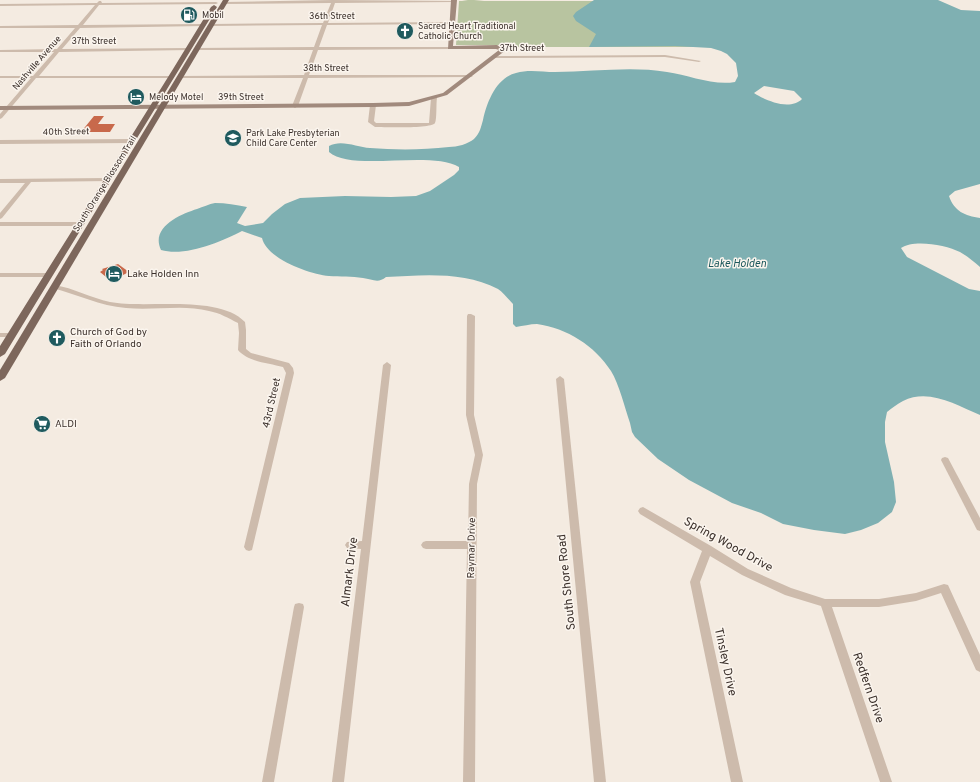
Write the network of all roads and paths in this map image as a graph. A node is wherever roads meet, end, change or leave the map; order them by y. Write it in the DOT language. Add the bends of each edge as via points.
graph roads {
  1 [pos="221,1"];
  2 [pos="334,1"];
  3 [pos="454,1"];
  4 [pos="100,2"];
  5 [pos="0,5"];
  6 [pos="213,23"];
  7 [pos="452,23"];
  8 [pos="326,24"];
  9 [pos="204,25"];
  10 [pos="0,26"];
  11 [pos="80,26"];
  12 [pos="317,48"];
  13 [pos="450,48"];
  14 [pos="189,49"];
  15 [pos="197,49"];
  16 [pos="58,50"];
  17 [pos="0,51"];
  18 [pos="495,57"];
  19 [pos="699,61"];
  20 [pos="306,76"];
  21 [pos="471,76"];
  22 [pos="35,77"];
  23 [pos="172,77"];
  24 [pos="181,77"];
  25 [pos="0,78"];
  26 [pos="434,98"];
  27 [pos="373,105"];
  28 [pos="295,106"];
  29 [pos="154,107"];
  30 [pos="163,107"];
  31 [pos="0,108"];
  32 [pos="8,108"];
  33 [pos="0,118"];
  34 [pos="133,141"];
  35 [pos="0,142"];
  36 [pos="29,180"];
  37 [pos="108,180"];
  38 [pos="0,181"];
  39 [pos="114,188"];
  40 [pos="0,217"];
  41 [pos="0,224"];
  42 [pos="80,224"];
  43 [pos="48,274"];
  44 [pos="0,275"];
  45 [pos="54,287"];
  46 [pos="471,316"];
  47 [pos="0,335"];
  48 [pos="12,335"];
  49 [pos="0,354"];
  50 [pos="387,365"];
  51 [pos="0,378"];
  52 [pos="560,379"];
  53 [pos="945,460"];
  54 [pos="644,511"];
  55 [pos="980,527"];
  56 [pos="366,545"];
  57 [pos="426,545"];
  58 [pos="472,545"];
  59 [pos="350,546"];
  60 [pos="249,547"];
  61 [pos="708,549"];
  62 [pos="825,603"];
  63 [pos="299,607"];
  64 [pos="980,667"];
  65 [pos="268,782"];
  66 [pos="338,782"];
  67 [pos="469,782"];
  68 [pos="600,782"];
  69 [pos="737,782"];
  70 [pos="886,782"];
  1 -- 2 [label="street"];
  1 -- 4 [label="street"];
  1 -- 6 [label="main road, South Orange Blossom Trail"];
  1 -- 9 [label="main road, South Orange Blossom Trail"];
  2 -- 3 [label="street"];
  2 -- 8 [label="street"];
  3 -- 7 [label="street"];
  4 -- 5 [label="street"];
  4 -- 11 [label="street, Nashville Avenue"];
  6 -- 8 [label="street, 36th Street"];
  6 -- 15 [label="main road, South Orange Blossom Trail"];
  7 -- 8 [label="street, 36th Street"];
  7 -- 13 [label="street"];
  8 -- 12 [label="street"];
  9 -- 11 [label="street"];
  9 -- 14 [label="main road, South Orange Blossom Trail"];
  10 -- 11 [label="street"];
  11 -- 16 [label="street, Nashville Avenue"];
  12 -- 13 [label="street, 37th Street"];
  12 -- 15 [label="street, 37th Street"];
  12 -- 20 [label="street"];
  13 -- 18 [label="street, 37th Street" via="503,49"];
  14 -- 16 [label="street, 37th Street"];
  14 -- 23 [label="main road, South Orange Blossom Trail"];
  15 -- 24 [label="main road, South Orange Blossom Trail"];
  16 -- 17 [label="street, 37th Street"];
  16 -- 22 [label="street, Nashville Avenue"];
  18 -- 19 [label="street, 37th Street" via="665,56"];
  18 -- 21 [label="street, 39th Street"];
  20 -- 21 [label="street, 38th Street"];
  20 -- 24 [label="street, 38th Street"];
  20 -- 28 [label="street"];
  21 -- 26 [label="street, 39th Street" via="445,94"];
  22 -- 23 [label="street"];
  22 -- 25 [label="street"];
  22 -- 32 [label="street, Nashville Avenue"];
  23 -- 29 [label="main road, South Orange Blossom Trail"];
  24 -- 30 [label="main road, South Orange Blossom Trail"];
  26 -- 27 [label="street, 39th Street" via="403,104"];
  26 -- 27 [label="street" via="433,122 424,125 375,125 371,122"];
  27 -- 28 [label="street, 39th Street"];
  28 -- 30 [label="street, 39th Street"];
  29 -- 30 [label="street, 39th Street"];
  29 -- 32 [label="street, 39th Street"];
  29 -- 34 [label="main road, South Orange Blossom Trail"];
  30 -- 39 [label="main road, South Orange Blossom Trail"];
  31 -- 32 [label="street, 39th Street"];
  32 -- 33 [label="street, Nashville Avenue"];
  34 -- 35 [label="street, 40th Street"];
  34 -- 37 [label="main road, South Orange Blossom Trail"];
  36 -- 37 [label="street"];
  36 -- 38 [label="street"];
  36 -- 40 [label="street"];
  37 -- 39 [label="main road"];
  37 -- 42 [label="main road, South Orange Blossom Trail"];
  39 -- 45 [label="main road, South Orange Blossom Trail"];
  41 -- 42 [label="street"];
  42 -- 43 [label="main road, South Orange Blossom Trail"];
  43 -- 44 [label="street"];
  43 -- 48 [label="main road, South Orange Blossom Trail"];
  45 -- 51 [label="main road, South Orange Blossom Trail"];
  45 -- 60 [label="street, 43rd Street" via="121,306 190,306 223,311 242,322 242,350 248,355 289,368 290,373"];
  46 -- 58 [label="street, Raymar Drive" via="470,415 479,455 473,484"];
  47 -- 48 [label="street"];
  48 -- 49 [label="main road, South Orange Blossom Trail"];
  50 -- 56 [label="street, Almark Drive"];
  52 -- 68 [label="street, South Shore Road"];
  53 -- 55 [label="street"];
  54 -- 61 [label="street, Spring Wood Drive"];
  56 -- 59 [label="street"];
  56 -- 66 [label="street, Almark Drive"];
  57 -- 58 [label="street"];
  58 -- 67 [label="street, Raymar Drive"];
  61 -- 62 [label="street, Spring Wood Drive" via="746,572 790,592"];
  61 -- 69 [label="street, Tinsley Drive" via="695,582"];
  62 -- 64 [label="street, Spring Wood Drive" via="879,603 916,597 944,588"];
  62 -- 70 [label="street, Redfern Drive"];
  63 -- 65 [label="street"];
}
